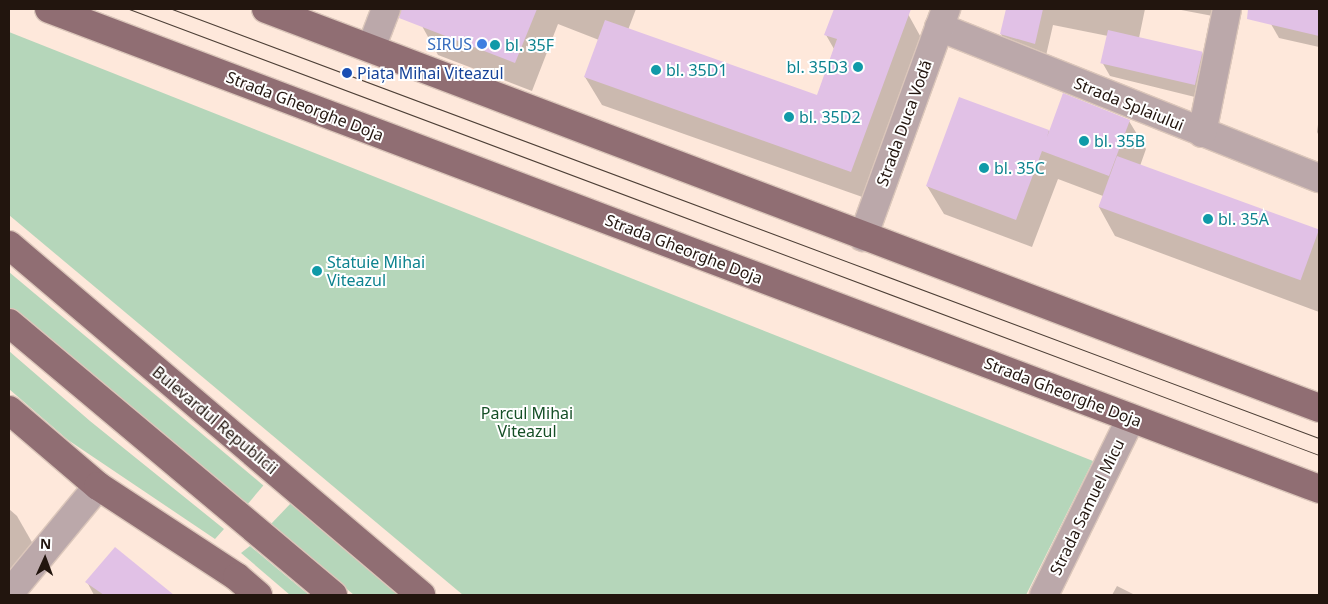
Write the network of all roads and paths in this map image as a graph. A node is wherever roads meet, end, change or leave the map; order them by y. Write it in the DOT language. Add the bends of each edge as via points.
graph roads {
  1 [pos="49,9"];
  2 [pos="266,9"];
  3 [pos="386,9"];
  4 [pos="1227,9"];
  5 [pos="943,18"];
  6 [pos="371,48"];
  7 [pos="1202,133"];
  8 [pos="1319,178"];
  9 [pos="863,237"];
  10 [pos="9,245"];
  11 [pos="9,323"];
  12 [pos="1319,408"];
  13 [pos="9,410"];
  14 [pos="1131,418"];
  15 [pos="98,486"];
  16 [pos="1319,489"];
  17 [pos="9,594"];
  18 [pos="258,595"];
  19 [pos="333,595"];
  20 [pos="421,595"];
  21 [pos="1044,595"];
  1 -- 14 [label="main road, Strada Gheorghe Doja"];
  2 -- 6 [label="main road"];
  3 -- 6 [label="street"];
  4 -- 7 [label="street"];
  5 -- 7 [label="street, Strada Splaiului"];
  5 -- 9 [label="street, Strada Duca Vodă"];
  6 -- 9 [label="main road"];
  7 -- 8 [label="street, Strada Splaiului"];
  9 -- 12 [label="main road"];
  10 -- 20 [label="main road, Bulevardul Republicii"];
  11 -- 19 [label="main road"];
  13 -- 15 [label="main road"];
  14 -- 16 [label="main road, Strada Gheorghe Doja"];
  14 -- 21 [label="street, Strada Samuel Micu"];
  15 -- 17 [label="street"];
  15 -- 18 [label="main road" via="237,577"];
}
